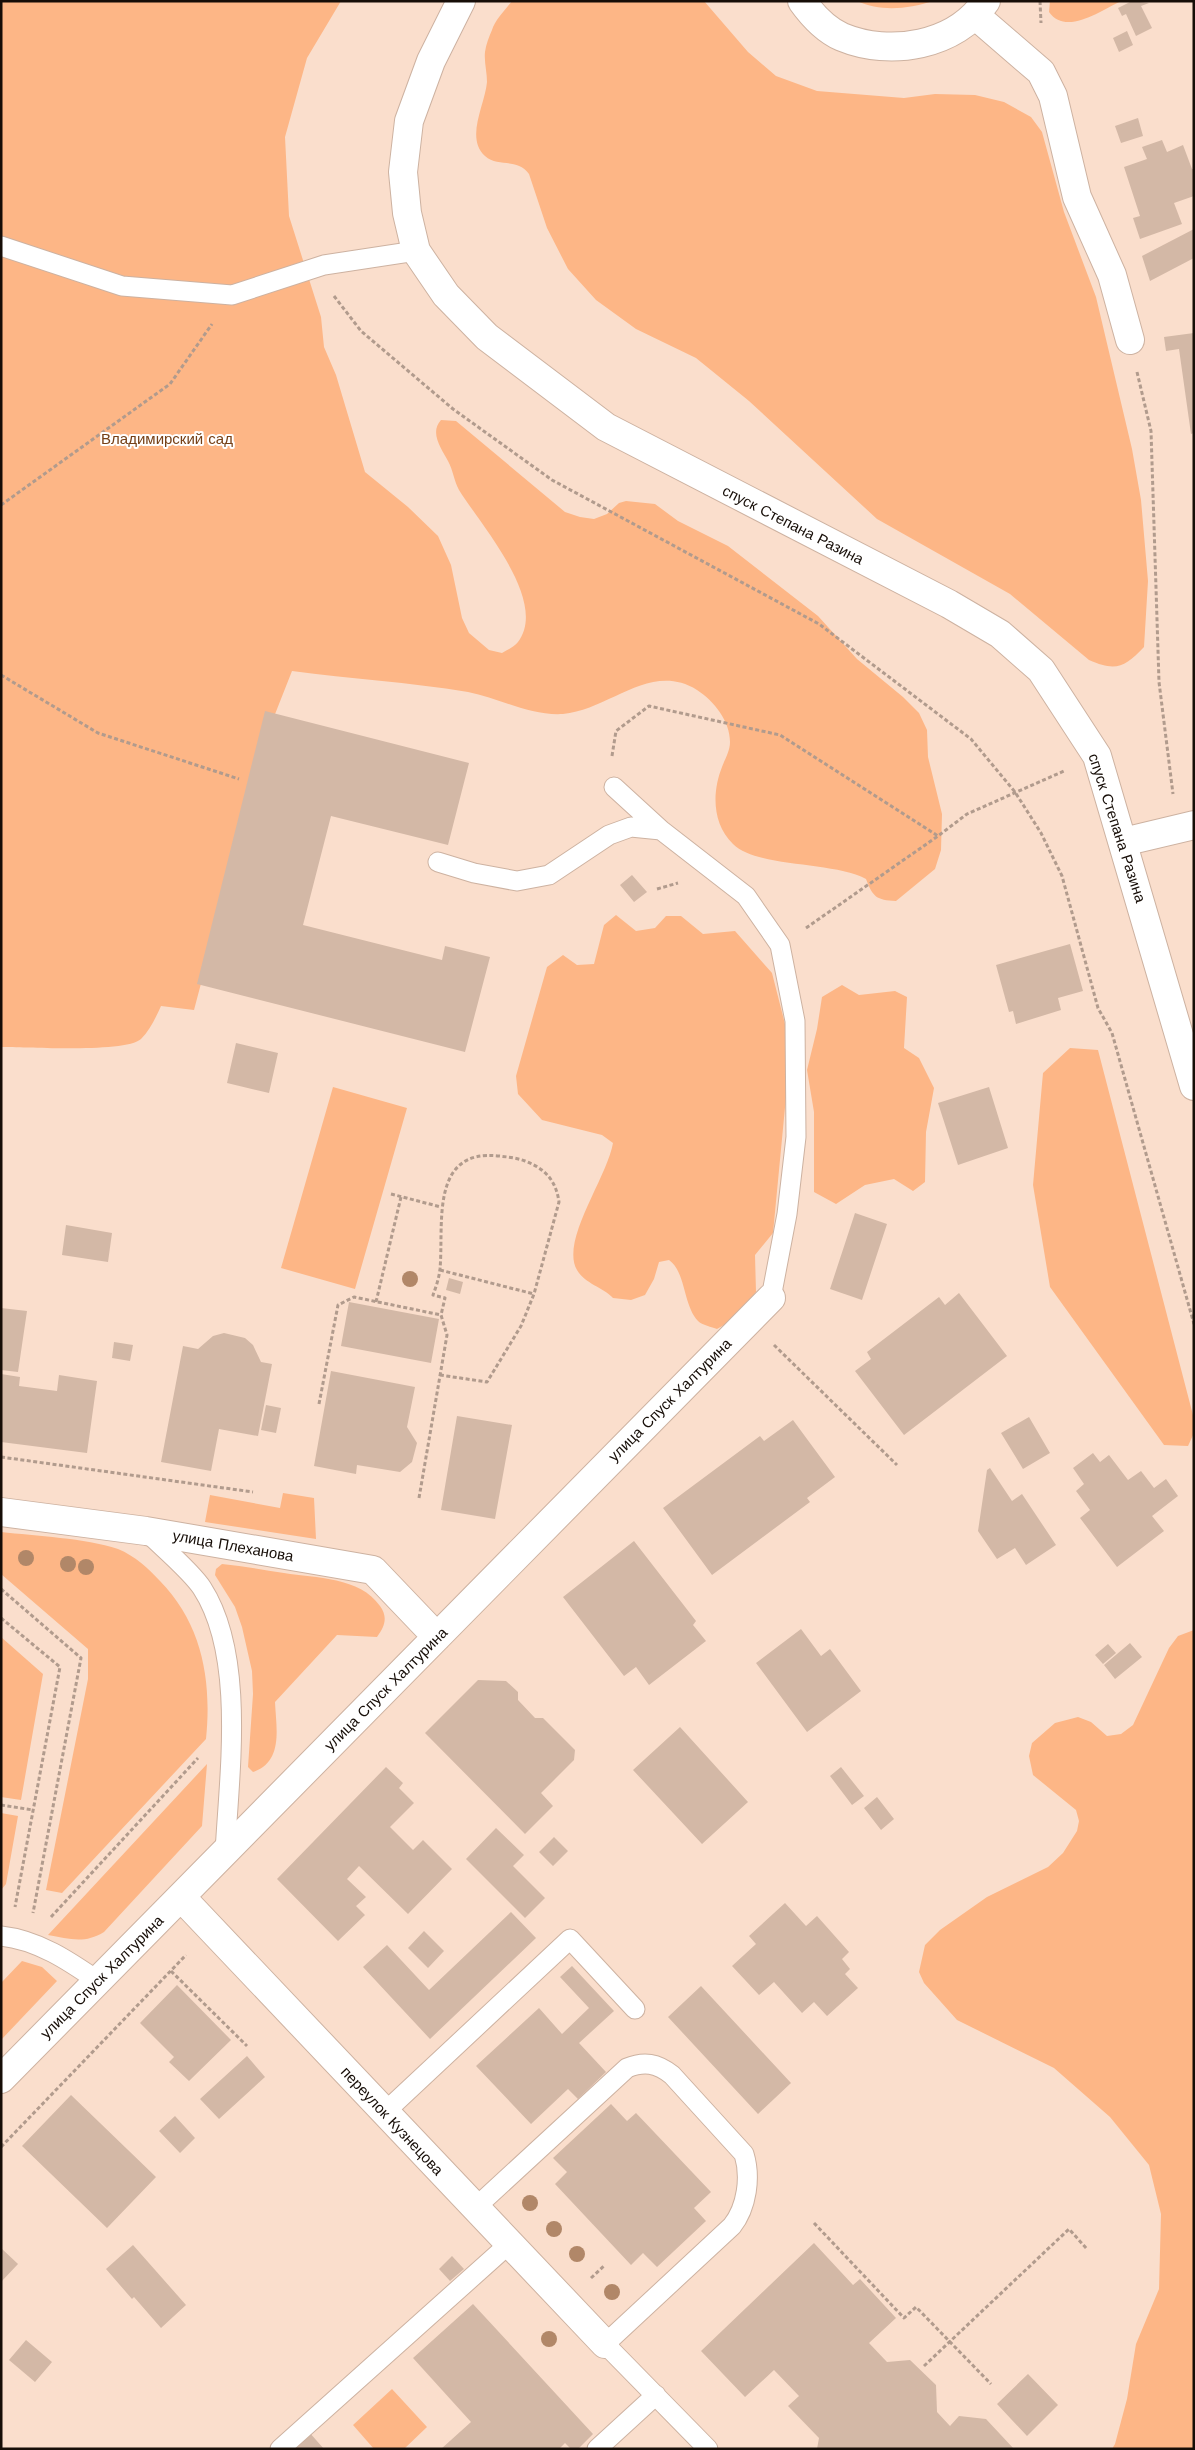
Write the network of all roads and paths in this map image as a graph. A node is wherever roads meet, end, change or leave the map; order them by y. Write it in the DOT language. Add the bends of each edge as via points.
graph roads {
  1 [pos="461,1"];
  2 [pos="802,1"];
  3 [pos="981,9"];
  4 [pos="1,246"];
  5 [pos="416,251"];
  6 [pos="324,265"];
  7 [pos="232,295"];
  8 [pos="1130,340"];
  9 [pos="1,505"];
  10 [pos="1,675"];
  11 [pos="1097,756"];
  12 [pos="239,780"];
  13 [pos="614,787"];
  14 [pos="1015,792"];
  15 [pos="1186,827"];
  16 [pos="661,830"];
  17 [pos="938,836"];
  18 [pos="1123,842"];
  19 [pos="438,862"];
  20 [pos="821,919"];
  21 [pos="1194,1086"];
  22 [pos="391,1194"];
  23 [pos="401,1197"];
  24 [pos="441,1207"];
  25 [pos="440,1270"];
  26 [pos="534,1294"];
  27 [pos="771,1298"];
  28 [pos="376,1302"];
  29 [pos="441,1316"];
  30 [pos="749,1321"];
  31 [pos="1194,1324"];
  32 [pos="440,1375"];
  33 [pos="319,1404"];
  34 [pos="1,1457"];
  35 [pos="897,1465"];
  36 [pos="253,1492"];
  37 [pos="419,1498"];
  38 [pos="1,1512"];
  39 [pos="146,1531"];
  40 [pos="1,1589"];
  41 [pos="1,1618"];
  42 [pos="437,1637"];
  43 [pos="231,1723"];
  44 [pos="1,1805"];
  45 [pos="33,1810"];
  46 [pos="225,1852"];
  47 [pos="21,1873"];
  48 [pos="181,1897"];
  49 [pos="1,1936"];
  50 [pos="27,1942"];
  51 [pos="191,1950"];
  52 [pos="171,1970"];
  53 [pos="98,1981"];
  54 [pos="635,2009"];
  55 [pos="247,2046"];
  56 [pos="1,2080"];
  57 [pos="385,2112"];
  58 [pos="1,2148"];
  59 [pos="475,2208"];
  60 [pos="814,2223"];
  61 [pos="509,2244"];
  62 [pos="1086,2249"];
  63 [pos="949,2343"];
  64 [pos="604,2344"];
  65 [pos="924,2366"];
  66 [pos="991,2384"];
  67 [pos="656,2395"];
  68 [pos="280,2449"];
  69 [pos="597,2449"];
  70 [pos="708,2449"];
  1 -- 5 [label="street, спуск Степана Разина" via="431,62 409,121 403,172 407,213"];
  2 -- 3 [label="street" via="813,16 840,36 873,46 904,47 933,40"];
  3 -- 8 [label="street" via="1041,72 1053,96 1077,197 1112,274"];
  4 -- 7 [label="lane" via="122,286"];
  5 -- 6 [label="lane"];
  5 -- 11 [label="street, спуск Степана Разина" via="446,295 487,337 606,427 1000,634 1041,670"];
  6 -- 7 [label="lane"];
  6 -- 14 [label="path" via="334,296 361,331 453,409 552,480 819,624 971,739"];
  7 -- 9 [label="path" via="170,384"];
  8 -- 15 [label="path" via="1151,432 1159,682"];
  10 -- 12 [label="path" via="98,733"];
  11 -- 14 [label="path"];
  11 -- 18 [label="street, спуск Степана Разина"];
  13 -- 16 [label="lane"];
  13 -- 17 [label="path" via="609,774 616,731 649,706 780,735"];
  14 -- 17 [label="path" via="967,814"];
  14 -- 31 [label="path" via="1041,833 1062,876 1098,1008 1112,1033"];
  15 -- 18 [label="street"];
  16 -- 19 [label="lane" via="631,827 608,835 549,875 517,881"];
  16 -- 27 [label="lane" via="746,896 780,945 795,1021 796,1137 787,1214"];
  17 -- 20 [label="path"];
  18 -- 21 [label="street, спуск Степана Разина"];
  22 -- 23 [label="path"];
  23 -- 24 [label="path"];
  23 -- 28 [label="path"];
  24 -- 25 [label="path"];
  24 -- 26 [label="path" via="448,1182 461,1163 474,1157 490,1155 519,1159 538,1166 550,1176 559,1202"];
  25 -- 26 [label="path"];
  25 -- 29 [label="path" via="433,1295 445,1298"];
  26 -- 32 [label="path" via="521,1326 487,1382"];
  27 -- 30 [label="street, улица Спуск Халтурина"];
  28 -- 29 [label="path"];
  28 -- 33 [label="path" via="354,1297 338,1305"];
  29 -- 32 [label="path" via="447,1334"];
  30 -- 35 [label="path"];
  30 -- 42 [label="street, улица Спуск Халтурина"];
  32 -- 37 [label="path"];
  34 -- 36 [label="path"];
  38 -- 39 [label="street, улица Плеханова"];
  39 -- 42 [label="street, улица Плеханова" via="373,1570"];
  39 -- 43 [label="lane" via="202,1587 217,1620 227,1662"];
  40 -- 50 [label="path" via="81,1658"];
  41 -- 45 [label="path" via="60,1668"];
  42 -- 46 [label="street, улица Спуск Халтурина"];
  43 -- 46 [label="lane"];
  43 -- 50 [label="path"];
  44 -- 45 [label="path"];
  45 -- 47 [label="path"];
  46 -- 48 [label="street, улица Спуск Халтурина"];
  48 -- 53 [label="street, улица Спуск Халтурина"];
  48 -- 57 [label="street, переулок Кузнецова"];
  49 -- 50 [label="lane"];
  50 -- 53 [label="lane" via="64,1958"];
  51 -- 52 [label="path"];
  52 -- 55 [label="path"];
  52 -- 58 [label="path"];
  53 -- 56 [label="street, улица Спуск Халтурина"];
  54 -- 57 [label="lane" via="570,1939"];
  57 -- 59 [label="street, переулок Кузнецова"];
  59 -- 61 [label="street, переулок Кузнецова"];
  59 -- 64 [label="lane" via="627,2068 646,2063 672,2075 744,2154 747,2181 743,2207 732,2226"];
  60 -- 63 [label="path" via="904,2318 916,2307"];
  61 -- 64 [label="street, переулок Кузнецова"];
  61 -- 68 [label="lane"];
  62 -- 63 [label="path" via="1069,2229"];
  63 -- 65 [label="path"];
  63 -- 66 [label="path"];
  64 -- 67 [label="lane"];
  67 -- 69 [label="lane"];
  67 -- 70 [label="lane"];
}
